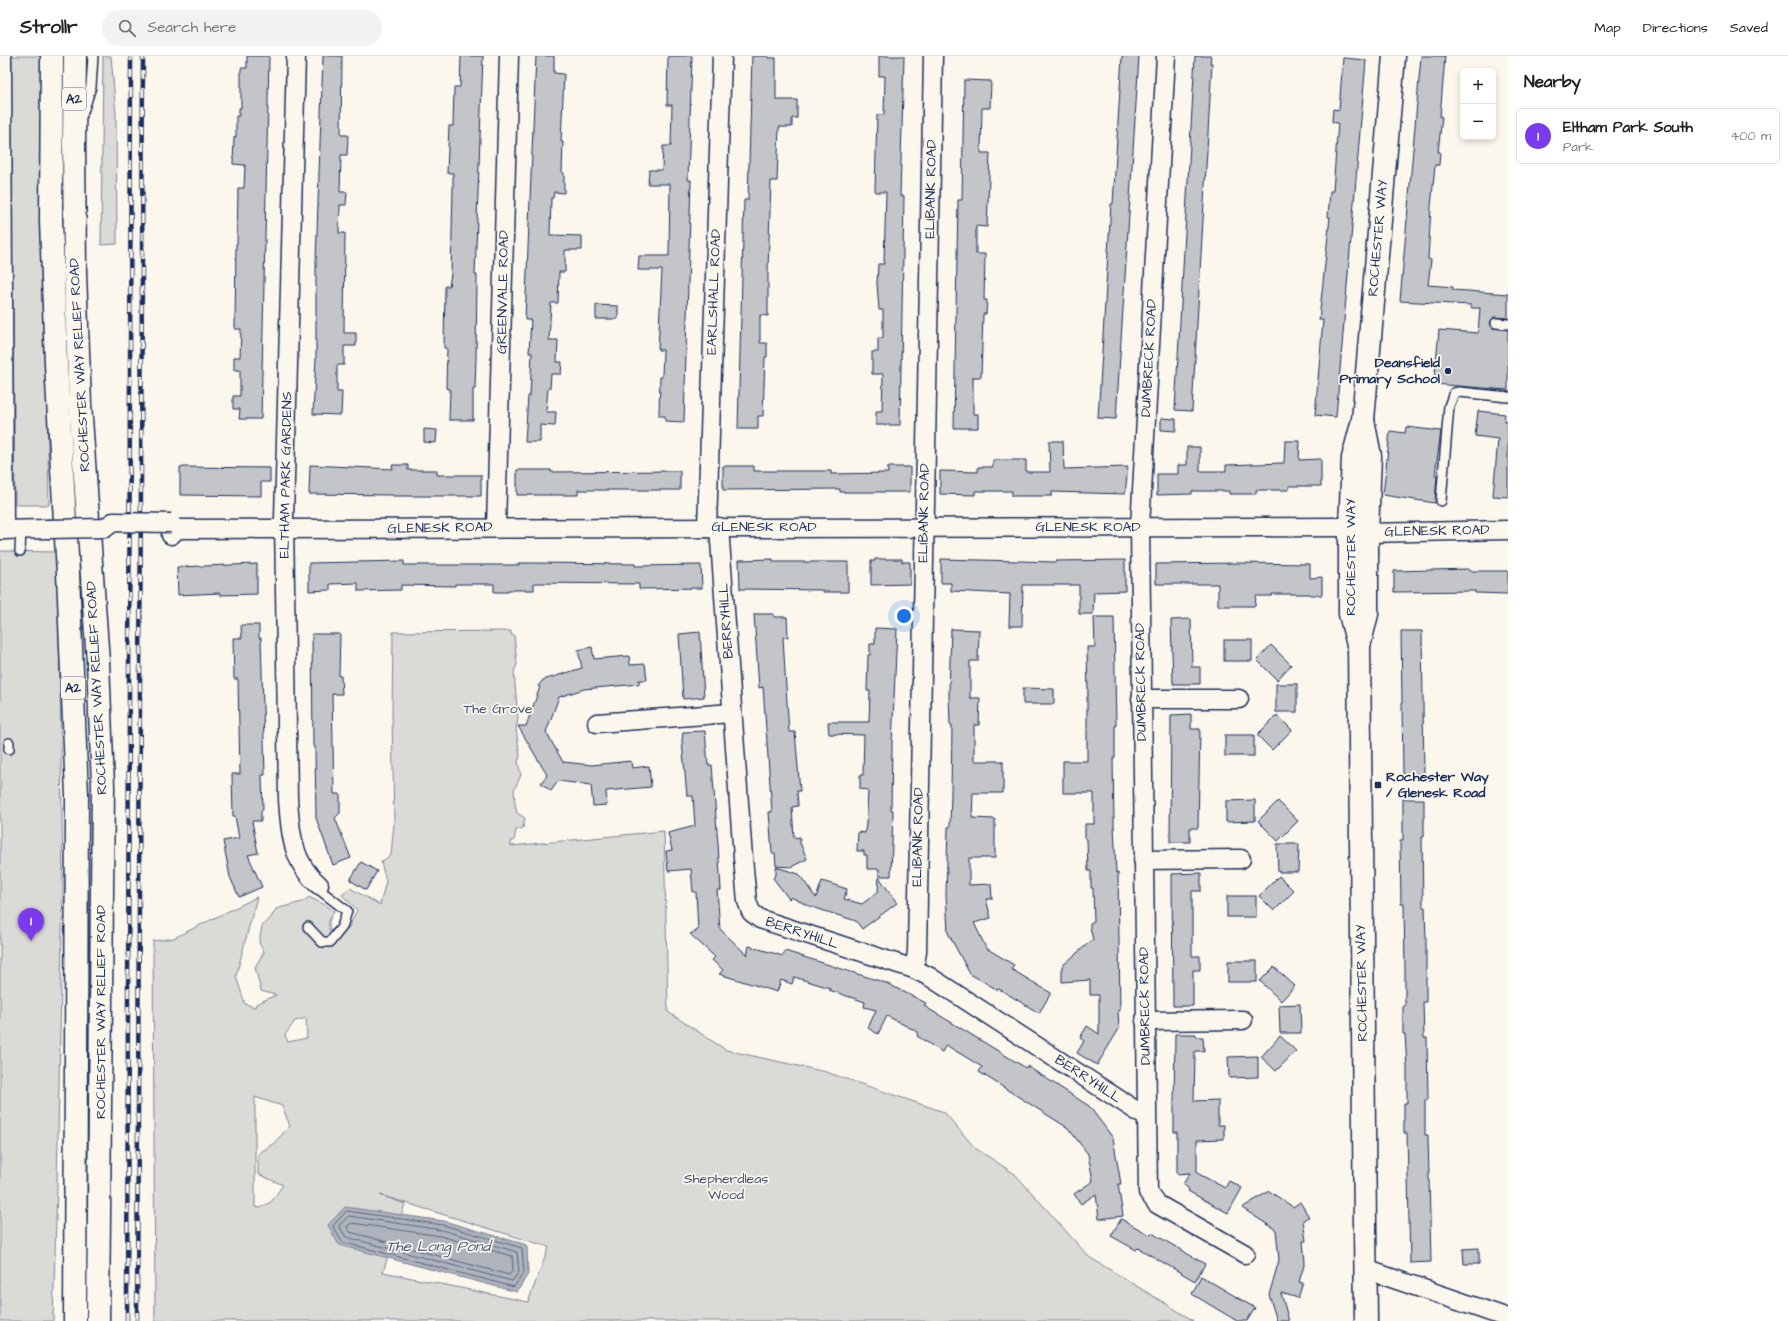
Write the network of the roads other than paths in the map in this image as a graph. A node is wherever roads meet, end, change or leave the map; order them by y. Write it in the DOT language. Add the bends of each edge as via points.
graph roads {
  1 [pos="2,56"];
  2 [pos="52,56"];
  3 [pos="75,56"];
  4 [pos="92,56"];
  5 [pos="296,56"];
  6 [pos="509,56"];
  7 [pos="722,56"];
  8 [pos="933,56"];
  9 [pos="1166,56"];
  10 [pos="1394,56"];
  11 [pos="74,142"];
  12 [pos="1496,323"];
  13 [pos="1508,324"];
  14 [pos="1508,397"];
  15 [pos="1441,501"];
  16 [pos="496,527"];
  17 [pos="1140,527"];
  18 [pos="713,528"];
  19 [pos="923,528"];
  20 [pos="284,529"];
  21 [pos="2,530"];
  22 [pos="21,530"];
  23 [pos="1358,530"];
  24 [pos="1508,530"];
  25 [pos="20,550"];
  26 [pos="1141,699"];
  27 [pos="1239,699"];
  28 [pos="732,713"];
  29 [pos="597,723"];
  30 [pos="1241,859"];
  31 [pos="1143,860"];
  32 [pos="319,885"];
  33 [pos="308,927"];
  34 [pos="914,969"];
  35 [pos="1145,1020"];
  36 [pos="1242,1020"];
  37 [pos="1146,1117"];
  38 [pos="1245,1254"];
  39 [pos="1365,1269"];
  40 [pos="1508,1318"];
  41 [pos="74,1321"];
  42 [pos="98,1321"];
  43 [pos="1366,1321"];
  1 -- 21 [label="street"];
  2 -- 41 [label="main road, ROCHESTER WAY RELIEF ROAD / A2" via="51,220 55,357 68,573 77,795"];
  3 -- 11 [label="main road, ROCHESTER WAY RELIEF ROAD / A2"];
  4 -- 11 [label="lane" via="91,87"];
  5 -- 20 [label="street, ELTHAM PARK GARDENS"];
  6 -- 16 [label="street, GREENVALE ROAD"];
  7 -- 18 [label="street, EARLSHALL ROAD"];
  8 -- 19 [label="street, ELIBANK ROAD"];
  9 -- 17 [label="street, DUMBRECK ROAD"];
  10 -- 23 [label="main road, ROCHESTER WAY" via="1363,420 1353,458"];
  11 -- 42 [label="main road, ROCHESTER WAY RELIEF ROAD / A2" via="80,404 98,662 103,786"];
  12 -- 13 [label="lane"];
  14 -- 15 [label="lane" via="1454,393 1449,406"];
  16 -- 18 [label="street, GLENESK ROAD"];
  16 -- 20 [label="street, GLENESK ROAD"];
  17 -- 19 [label="street, GLENESK ROAD"];
  17 -- 23 [label="street, GLENESK ROAD"];
  17 -- 26 [label="street, DUMBRECK ROAD"];
  18 -- 19 [label="street, GLENESK ROAD"];
  18 -- 28 [label="street, BERRYHILL"];
  19 -- 34 [label="street, ELIBANK ROAD"];
  20 -- 22 [label="street, GLENESK ROAD, bridge" via="173,529 113,535 105,528"];
  20 -- 32 [label="street, ELTHAM PARK GARDENS" via="288,799 291,839 302,868"];
  21 -- 22 [label="street, GLENESK ROAD"];
  22 -- 25 [label="lane"];
  23 -- 24 [label="street, GLENESK ROAD"];
  23 -- 39 [label="main road, ROCHESTER WAY" via="1350,614 1359,646"];
  26 -- 27 [label="street"];
  26 -- 31 [label="street, DUMBRECK ROAD"];
  28 -- 29 [label="street"];
  28 -- 34 [label="street, BERRYHILL" via="742,858 747,901 751,912 760,919"];
  30 -- 31 [label="street"];
  31 -- 35 [label="street, DUMBRECK ROAD"];
  32 -- 33 [label="lane" via="321,891 347,910 342,927 330,942 322,942"];
  34 -- 37 [label="street, BERRYHILL"];
  35 -- 36 [label="street"];
  35 -- 37 [label="street, DUMBRECK ROAD"];
  37 -- 38 [label="street, DUMBRECK ROAD" via="1148,1192 1151,1198 1157,1204"];
  39 -- 40 [label="street"];
  39 -- 43 [label="main road, ROCHESTER WAY"];
}
